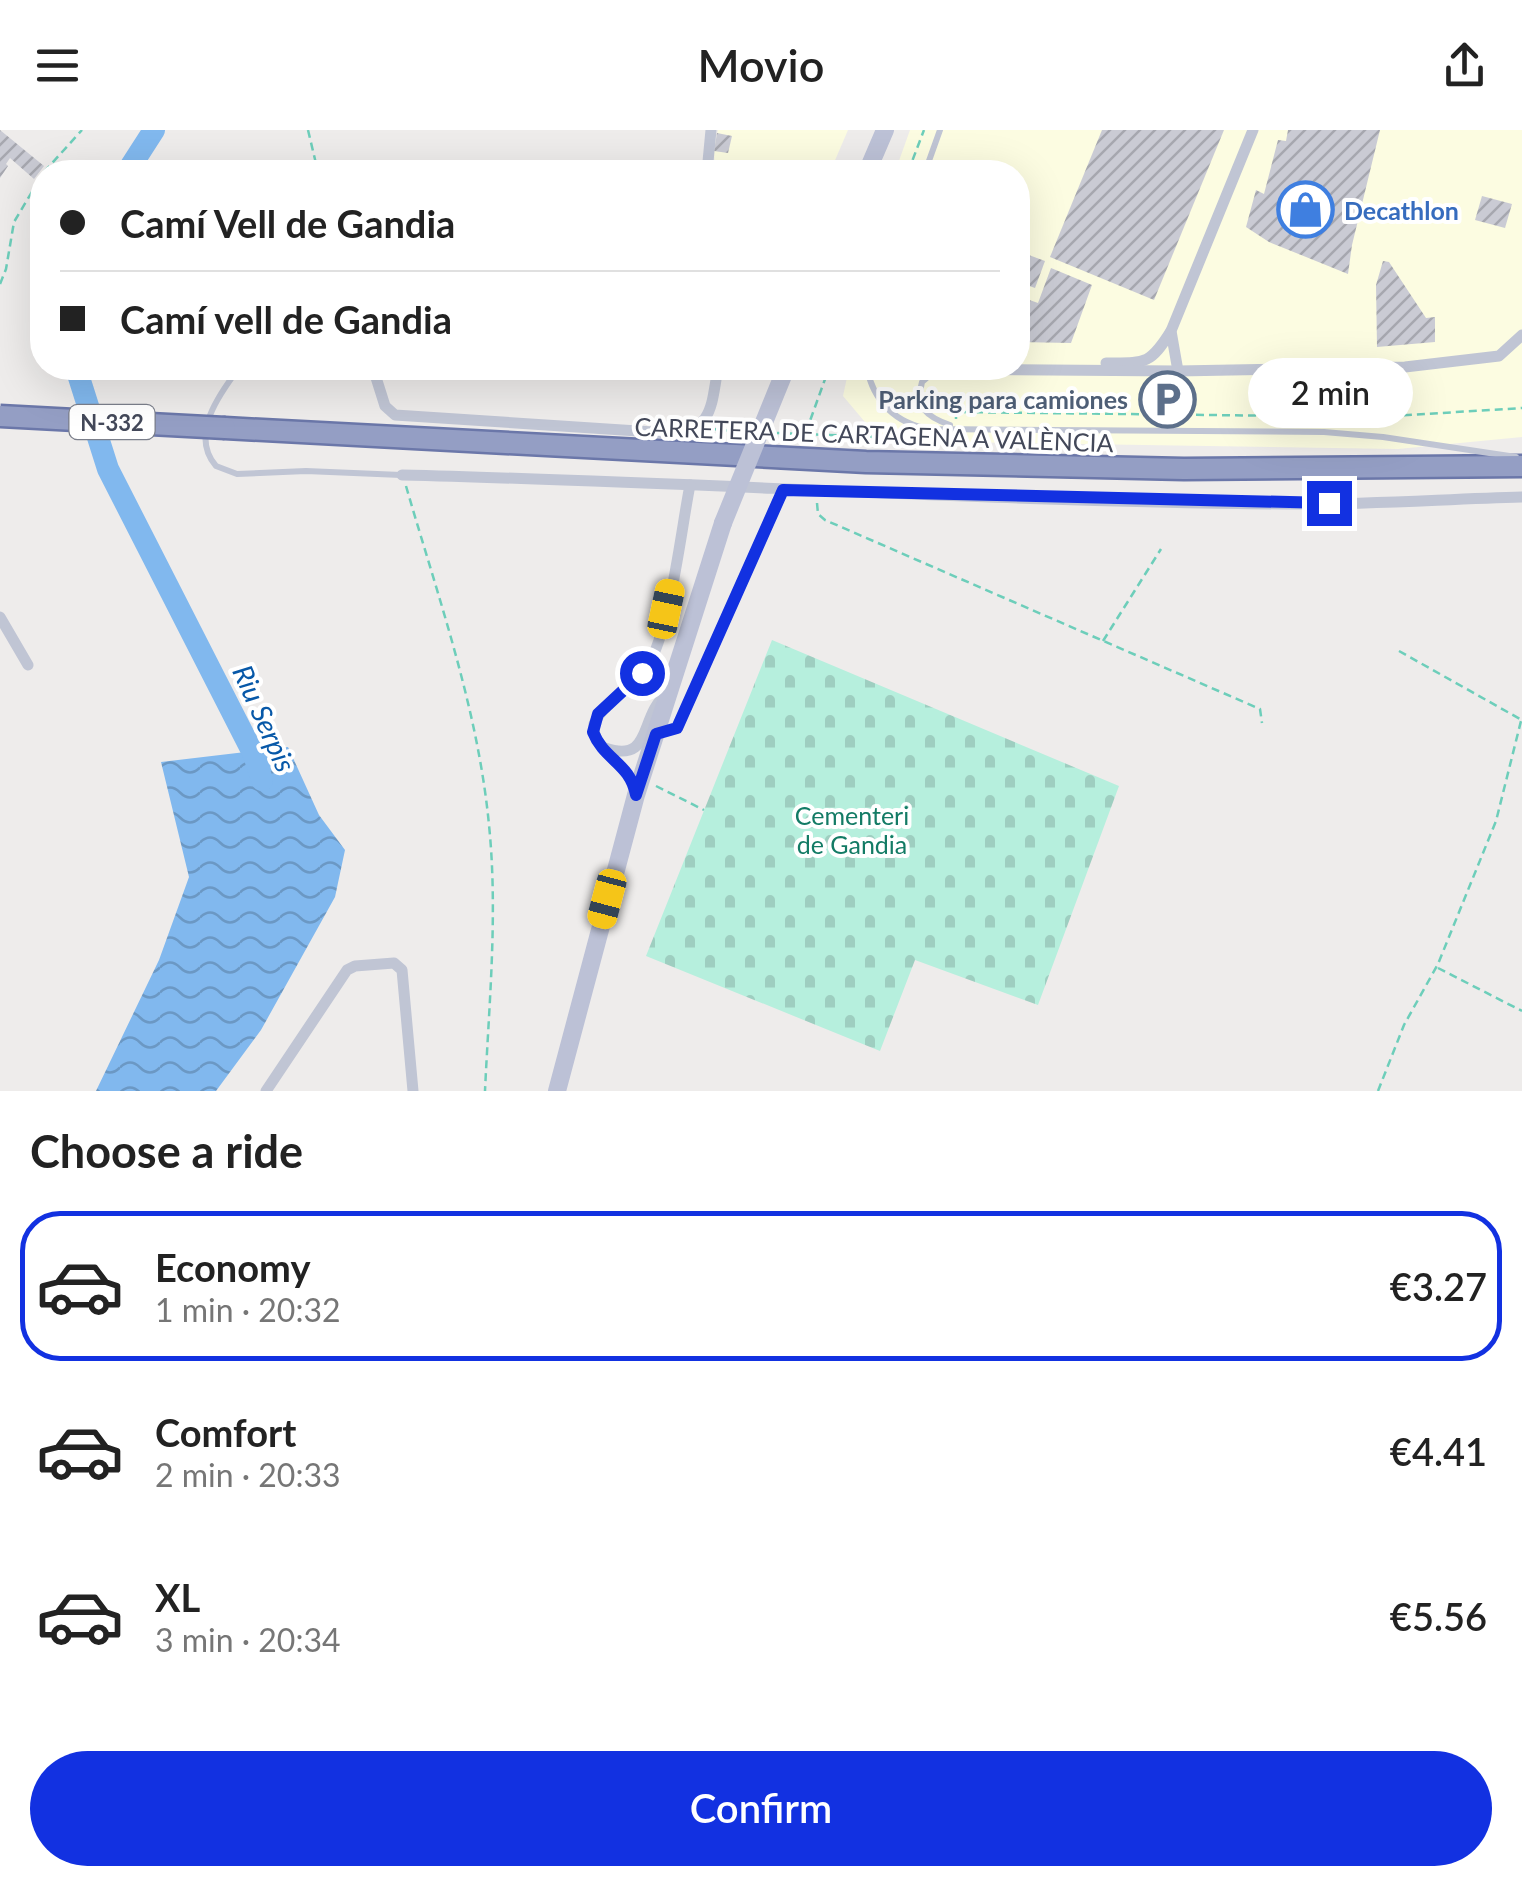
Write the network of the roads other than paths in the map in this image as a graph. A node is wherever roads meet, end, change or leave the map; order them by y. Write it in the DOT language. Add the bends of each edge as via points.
graph roads {
  1 [pos="711,130"];
  2 [pos="885,130"];
  3 [pos="940,130"];
  4 [pos="1253,130"];
  5 [pos="708,160"];
  6 [pos="873,160"];
  7 [pos="929,160"];
  8 [pos="1171,331"];
  9 [pos="1522,335"];
  10 [pos="1030,362"];
  11 [pos="1030,370"];
  12 [pos="1178,371"];
  13 [pos="230,380"];
  14 [pos="376,380"];
  15 [pos="716,380"];
  16 [pos="781,380"];
  17 [pos="871,380"];
  18 [pos="924,380"];
  19 [pos="0,416"];
  20 [pos="956,426"];
  21 [pos="1522,457"];
  22 [pos="1522,466"];
  23 [pos="402,475"];
  24 [pos="690,485"];
  25 [pos="783,490"];
  26 [pos="1522,497"];
  27 [pos="0,617"];
  28 [pos="28,664"];
  29 [pos="667,694"];
  30 [pos="656,734"];
  31 [pos="601,747"];
  32 [pos="639,787"];
  33 [pos="277,1075"];
  34 [pos="266,1091"];
  35 [pos="278,1091"];
  36 [pos="413,1091"];
  37 [pos="557,1091"];
  1 -- 5 [label="street"];
  2 -- 6 [label="main road"];
  3 -- 7 [label="lane"];
  4 -- 8 [label="street"];
  8 -- 10 [label="street" via="1147,362"];
  8 -- 12 [label="street"];
  9 -- 12 [label="street" via="1499,356 1405,368"];
  11 -- 12 [label="street"];
  13 -- 23 [label="lane" via="208,418 207,450 216,466 237,474"];
  14 -- 15 [label="street" via="384,406 407,417 668,433 702,424"];
  16 -- 29 [label="main road, bridge" via="723,523"];
  17 -- 20 [label="lane" via="897,418 919,428"];
  18 -- 20 [label="lane" via="922,408 930,418"];
  19 -- 22 [label="highway, CARRETERA DE CARTAGENA A VALÈNCIA / N-332, bridge" via="848,462"];
  20 -- 21 [label="lane" via="1324,432"];
  23 -- 24 [label="street"];
  24 -- 25 [label="street"];
  24 -- 31 [label="street" via="658,641 642,673 598,714 593,732"];
  25 -- 26 [label="street" via="1290,504"];
  25 -- 30 [label="street" via="677,728"];
  27 -- 28 [label="street"];
  29 -- 30 [label="main road"];
  29 -- 31 [label="street" via="632,751"];
  30 -- 32 [label="main road"];
  31 -- 32 [label="street"];
  32 -- 37 [label="main road"];
  33 -- 34 [label="street"];
  33 -- 35 [label="lane"];
  33 -- 36 [label="street" via="348,970 394,963 402,970"];
}
